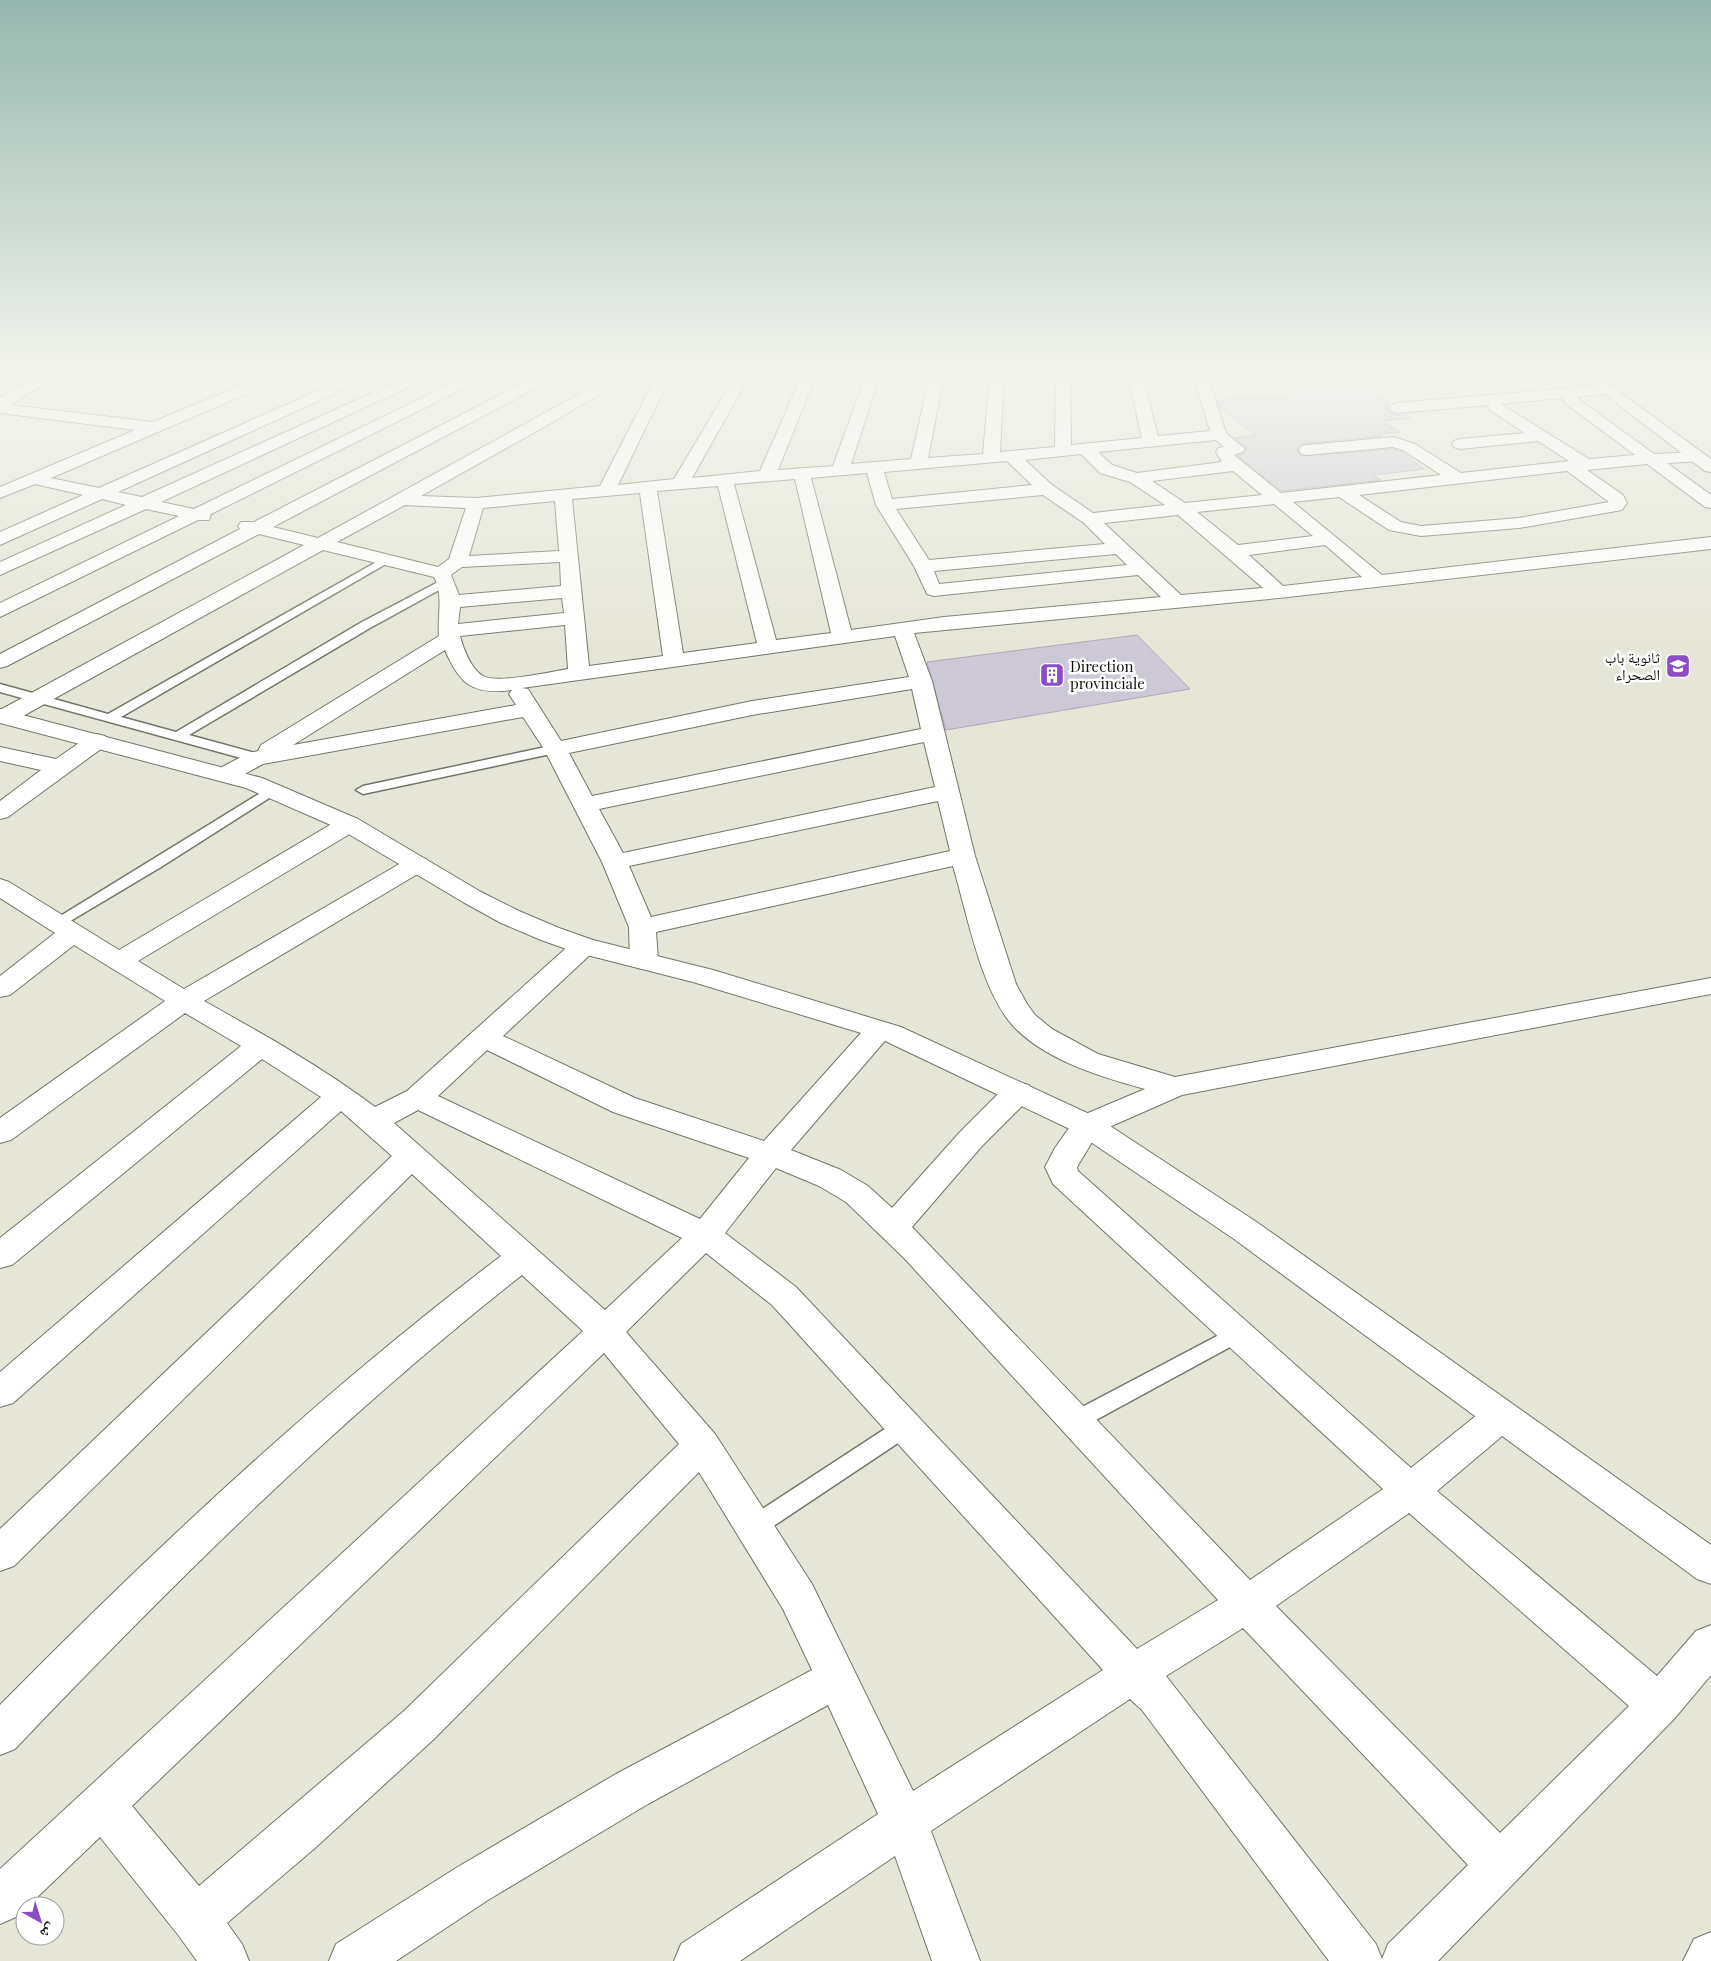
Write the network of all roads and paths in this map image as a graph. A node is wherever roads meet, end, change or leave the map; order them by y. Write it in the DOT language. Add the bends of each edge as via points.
graph roads {
  1 [pos="1578,466"];
  2 [pos="62,467"];
  3 [pos="164,467"];
  4 [pos="224,467"];
  5 [pos="292,467"];
  6 [pos="373,467"];
  7 [pos="463,467"];
  8 [pos="619,467"];
  9 [pos="690,467"];
  10 [pos="771,467"];
  11 [pos="842,467"];
  12 [pos="890,467"];
  13 [pos="1022,467"];
  14 [pos="1103,467"];
  15 [pos="1225,467"];
  16 [pos="1239,467"];
  17 [pos="1439,467"];
  18 [pos="1573,467"];
  19 [pos="1660,467"];
  20 [pos="874,468"];
  21 [pos="840,471"];
  22 [pos="802,474"];
  23 [pos="767,476"];
  24 [pos="1136,478"];
  25 [pos="33,479"];
  26 [pos="1459,479"];
  27 [pos="725,481"];
  28 [pos="680,484"];
  29 [pos="648,487"];
  30 [pos="1046,488"];
  31 [pos="607,490"];
  32 [pos="1343,492"];
  33 [pos="0,493"];
  34 [pos="104,494"];
  35 [pos="563,495"];
  36 [pos="405,500"];
  37 [pos="1277,500"];
  38 [pos="145,503"];
  39 [pos="476,503"];
  40 [pos="885,504"];
  41 [pos="1711,504"];
  42 [pos="1183,510"];
  43 [pos="196,514"];
  44 [pos="1090,519"];
  45 [pos="255,528"];
  46 [pos="0,539"];
  47 [pos="1330,539"];
  48 [pos="320,543"];
  49 [pos="1711,543"];
  50 [pos="1121,548"];
  51 [pos="1234,551"];
  52 [pos="568,556"];
  53 [pos="386,559"];
  54 [pos="458,562"];
  55 [pos="923,566"];
  56 [pos="0,569"];
  57 [pos="1143,569"];
  58 [pos="444,577"];
  59 [pos="1378,581"];
  60 [pos="934,590"];
  61 [pos="572,591"];
  62 [pos="1278,592"];
  63 [pos="451,602"];
  64 [pos="1177,602"];
  65 [pos="0,612"];
  66 [pos="574,618"];
  67 [pos="944,623"];
  68 [pos="902,628"];
  69 [pos="450,634"];
  70 [pos="842,636"];
  71 [pos="768,647"];
  72 [pos="674,660"];
  73 [pos="0,662"];
  74 [pos="579,674"];
  75 [pos="921,681"];
  76 [pos="514,684"];
  77 [pos="0,688"];
  78 [pos="529,709"];
  79 [pos="13,718"];
  80 [pos="104,729"];
  81 [pos="934,733"];
  82 [pos="178,736"];
  83 [pos="555,749"];
  84 [pos="0,754"];
  85 [pos="257,758"];
  86 [pos="60,767"];
  87 [pos="224,775"];
  88 [pos="272,790"];
  89 [pos="363,790"];
  90 [pos="946,792"];
  91 [pos="585,805"];
  92 [pos="0,812"];
  93 [pos="349,824"];
  94 [pos="963,856"];
  95 [pos="615,862"];
  96 [pos="417,864"];
  97 [pos="3,894"];
  98 [pos="642,927"];
  99 [pos="65,928"];
  100 [pos="584,946"];
  101 [pos="644,960"];
  102 [pos="119,961"];
  103 [pos="1711,986"];
  104 [pos="0,989"];
  105 [pos="184,1001"];
  106 [pos="879,1030"];
  107 [pos="485,1038"];
  108 [pos="262,1044"];
  109 [pos="1175,1086"];
  110 [pos="1018,1092"];
  111 [pos="341,1095"];
  112 [pos="418,1098"];
  113 [pos="373,1121"];
  114 [pos="1088,1125"];
  115 [pos="0,1133"];
  116 [pos="770,1154"];
  117 [pos="411,1156"];
  118 [pos="894,1227"];
  119 [pos="705,1235"];
  120 [pos="0,1256"];
  121 [pos="523,1256"];
  122 [pos="606,1331"];
  123 [pos="1236,1334"];
  124 [pos="0,1393"];
  125 [pos="1501,1416"];
  126 [pos="1075,1421"];
  127 [pos="906,1427"];
  128 [pos="702,1445"];
  129 [pos="1410,1491"];
  130 [pos="755,1526"];
  131 [pos="0,1554"];
  132 [pos="1711,1567"];
  133 [pos="1247,1604"];
  134 [pos="1706,1661"];
  135 [pos="1133,1674"];
  136 [pos="836,1678"];
  137 [pos="1659,1706"];
  138 [pos="0,1735"];
  139 [pos="103,1805"];
  140 [pos="905,1822"];
  141 [pos="1500,1866"];
  142 [pos="0,1901"];
  143 [pos="196,1919"];
  144 [pos="1711,1956"];
  145 [pos="225,1961"];
  146 [pos="353,1961"];
  147 [pos="698,1961"];
  148 [pos="956,1961"];
  149 [pos="1359,1961"];
  150 [pos="1404,1961"];
  151 [pos="1707,1961"];
  1 -- 32 [label="street" via="1617,499 1616,506 1519,523 1421,531 1395,526"];
  2 -- 25 [label="street"];
  3 -- 34 [label="street"];
  4 -- 38 [label="street"];
  5 -- 43 [label="street"];
  6 -- 45 [label="street"];
  7 -- 36 [label="street"];
  8 -- 31 [label="street"];
  9 -- 28 [label="street"];
  10 -- 23 [label="street"];
  11 -- 21 [label="street"];
  12 -- 20 [label="street"];
  13 -- 30 [label="street"];
  14 -- 24 [label="street"];
  15 -- 24 [label="street"];
  16 -- 37 [label="street"];
  17 -- 26 [label="street"];
  18 -- 26 [label="street"];
  19 -- 41 [label="street"];
  20 -- 21 [label="street"];
  20 -- 40 [label="street"];
  21 -- 22 [label="street"];
  22 -- 23 [label="street"];
  22 -- 70 [label="street"];
  23 -- 27 [label="street"];
  24 -- 42 [label="street"];
  25 -- 33 [label="street"];
  25 -- 34 [label="street"];
  26 -- 32 [label="street"];
  27 -- 28 [label="street"];
  27 -- 71 [label="street"];
  28 -- 29 [label="street"];
  29 -- 31 [label="street"];
  29 -- 72 [label="street"];
  30 -- 40 [label="street"];
  30 -- 44 [label="street"];
  31 -- 35 [label="street"];
  32 -- 37 [label="street"];
  34 -- 38 [label="street"];
  34 -- 46 [label="street"];
  35 -- 39 [label="street"];
  35 -- 52 [label="street"];
  36 -- 39 [label="street"];
  36 -- 48 [label="street"];
  37 -- 42 [label="street"];
  37 -- 47 [label="street"];
  38 -- 43 [label="street"];
  38 -- 56 [label="street"];
  39 -- 54 [label="street"];
  40 -- 55 [label="street"];
  42 -- 44 [label="street"];
  42 -- 51 [label="street"];
  43 -- 45 [label="street"];
  43 -- 65 [label="street"];
  44 -- 50 [label="street"];
  45 -- 48 [label="street"];
  45 -- 73 [label="street"];
  47 -- 51 [label="street"];
  47 -- 59 [label="street"];
  48 -- 53 [label="street"];
  48 -- 79 [label="street"];
  49 -- 59 [label="street"];
  50 -- 55 [label="street"];
  50 -- 57 [label="street"];
  51 -- 62 [label="street"];
  52 -- 54 [label="street"];
  52 -- 61 [label="street"];
  53 -- 58 [label="street"];
  53 -- 80 [label="lane"];
  54 -- 58 [label="street"];
  55 -- 60 [label="street"];
  57 -- 60 [label="street"];
  57 -- 64 [label="street"];
  58 -- 63 [label="street"];
  58 -- 82 [label="lane"];
  59 -- 62 [label="street"];
  60 -- 67 [label="street"];
  61 -- 63 [label="street"];
  61 -- 66 [label="street"];
  62 -- 64 [label="street"];
  63 -- 69 [label="street"];
  64 -- 67 [label="street"];
  66 -- 69 [label="street"];
  66 -- 74 [label="street"];
  67 -- 68 [label="street"];
  68 -- 70 [label="street"];
  68 -- 75 [label="street"];
  69 -- 76 [label="street" via="464,669 474,680 487,684"];
  69 -- 85 [label="street"];
  70 -- 71 [label="street"];
  71 -- 72 [label="street"];
  72 -- 74 [label="street"];
  74 -- 76 [label="street"];
  75 -- 81 [label="street"];
  75 -- 83 [label="street" via="752,708"];
  76 -- 78 [label="street"];
  77 -- 79 [label="lane"];
  78 -- 83 [label="street"];
  78 -- 85 [label="street"];
  79 -- 80 [label="street"];
  80 -- 82 [label="lane"];
  80 -- 86 [label="street"];
  80 -- 87 [label="street"];
  81 -- 90 [label="street"];
  81 -- 91 [label="street"];
  82 -- 85 [label="lane"];
  83 -- 89 [label="lane"];
  83 -- 91 [label="street"];
  84 -- 86 [label="street"];
  85 -- 87 [label="street"];
  86 -- 92 [label="street"];
  87 -- 88 [label="street"];
  88 -- 93 [label="street"];
  88 -- 99 [label="lane" via="156,864"];
  90 -- 94 [label="street"];
  90 -- 95 [label="street"];
  91 -- 95 [label="street"];
  93 -- 96 [label="street"];
  93 -- 102 [label="street"];
  94 -- 98 [label="street"];
  94 -- 109 [label="street" via="1002,984 1025,1021 1042,1035 1088,1061"];
  95 -- 98 [label="street"];
  96 -- 100 [label="street" via="510,917"];
  96 -- 105 [label="street"];
  97 -- 99 [label="street"];
  98 -- 101 [label="street"];
  99 -- 102 [label="street"];
  99 -- 104 [label="street"];
  100 -- 101 [label="street"];
  100 -- 107 [label="street"];
  101 -- 106 [label="street"];
  102 -- 105 [label="street"];
  103 -- 109 [label="street"];
  105 -- 108 [label="street"];
  105 -- 115 [label="street"];
  106 -- 110 [label="street"];
  106 -- 116 [label="street"];
  107 -- 112 [label="street"];
  107 -- 116 [label="street" via="624,1105"];
  108 -- 111 [label="street"];
  108 -- 120 [label="street"];
  109 -- 114 [label="street"];
  110 -- 114 [label="street"];
  110 -- 118 [label="street" via="971,1139"];
  111 -- 113 [label="street"];
  111 -- 124 [label="street"];
  112 -- 113 [label="street"];
  112 -- 119 [label="street"];
  113 -- 117 [label="street"];
  114 -- 123 [label="street" via="1066,1155 1061,1167 1064,1176"];
  114 -- 125 [label="street" via="1246,1231"];
  116 -- 118 [label="street" via="830,1178 857,1194"];
  116 -- 119 [label="street"];
  117 -- 121 [label="street"];
  117 -- 131 [label="street"];
  118 -- 126 [label="street"];
  119 -- 122 [label="street"];
  119 -- 127 [label="street" via="784,1296"];
  121 -- 122 [label="street"];
  121 -- 138 [label="street" via="414,1340 261,1476 89,1642"];
  122 -- 128 [label="street"];
  122 -- 139 [label="street"];
  123 -- 126 [label="lane"];
  123 -- 129 [label="street"];
  125 -- 129 [label="street"];
  125 -- 132 [label="street"];
  126 -- 133 [label="street"];
  127 -- 130 [label="lane"];
  127 -- 135 [label="street"];
  128 -- 130 [label="street"];
  128 -- 143 [label="street" via="419,1725"];
  129 -- 133 [label="street"];
  129 -- 137 [label="street"];
  130 -- 136 [label="street" via="798,1597"];
  133 -- 135 [label="street"];
  133 -- 141 [label="street"];
  134 -- 137 [label="street"];
  135 -- 140 [label="street"];
  135 -- 149 [label="street" via="1157,1696"];
  136 -- 140 [label="street"];
  136 -- 146 [label="street" via="632,1789 472,1884"];
  137 -- 141 [label="street"];
  139 -- 142 [label="street"];
  139 -- 143 [label="street"];
  140 -- 147 [label="street"];
  140 -- 148 [label="street"];
  141 -- 150 [label="street"];
  143 -- 145 [label="street"];
  144 -- 151 [label="street"];
}
